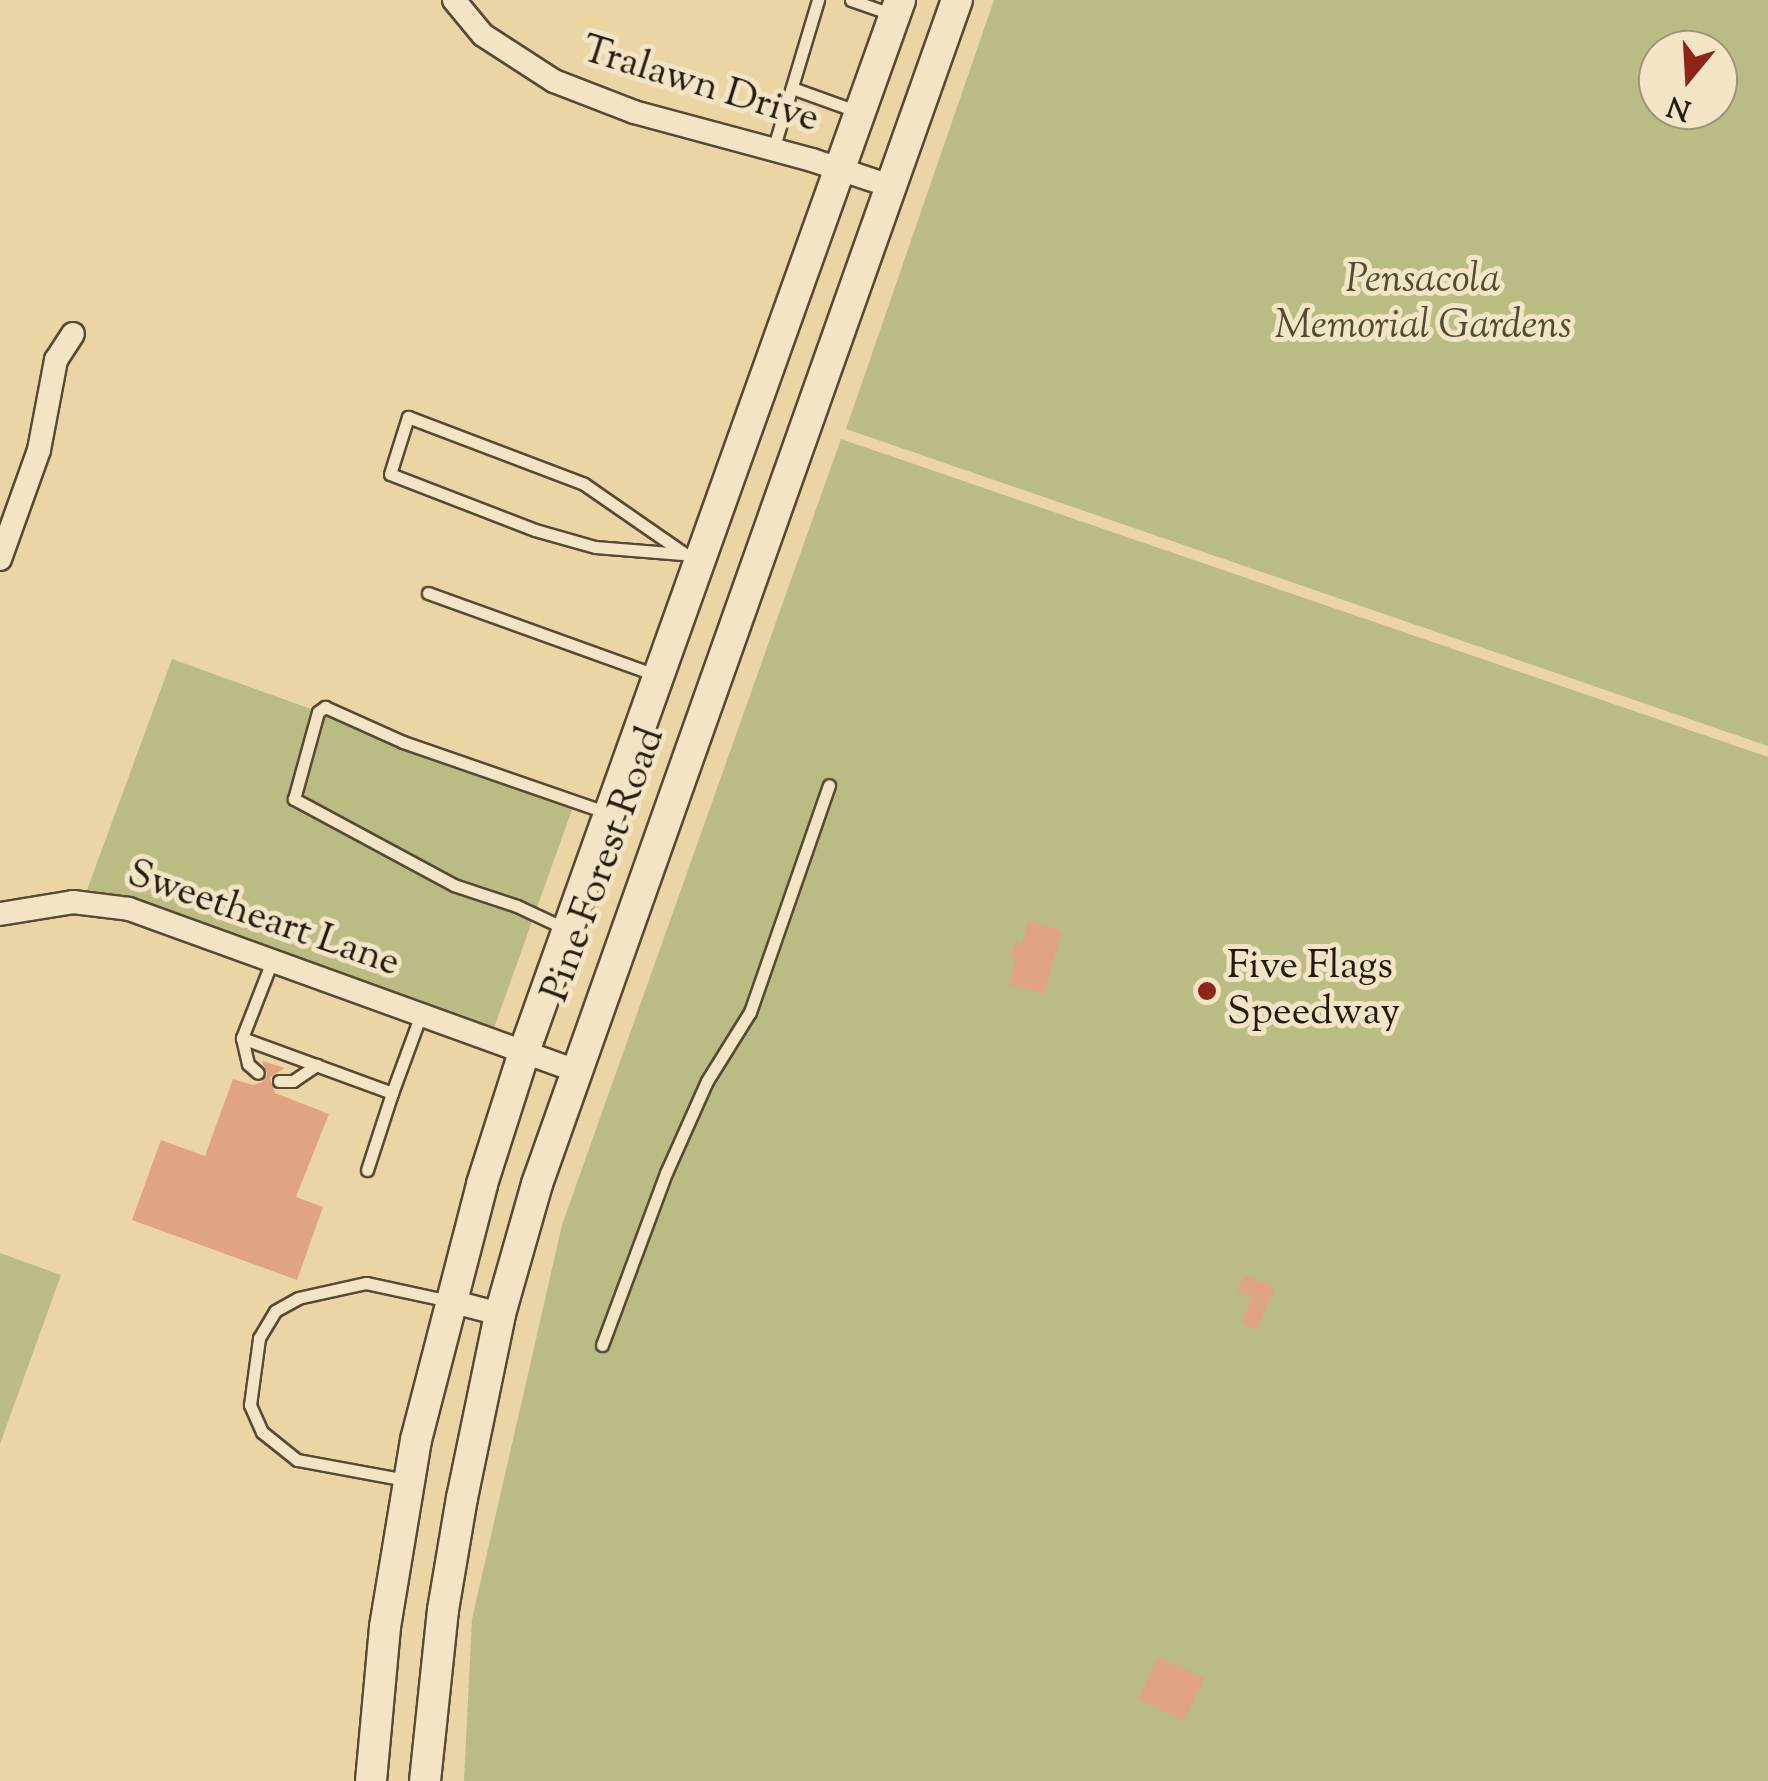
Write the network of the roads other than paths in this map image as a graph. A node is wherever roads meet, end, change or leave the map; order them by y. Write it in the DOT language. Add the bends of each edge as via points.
graph roads {
  1 [pos="454,0"];
  2 [pos="818,0"];
  3 [pos="851,0"];
  4 [pos="957,0"];
  5 [pos="898,8"];
  6 [pos="792,88"];
  7 [pos="860,112"];
  8 [pos="773,150"];
  9 [pos="840,169"];
  10 [pos="890,186"];
  11 [pos="798,285"];
  12 [pos="849,302"];
  13 [pos="74,334"];
  14 [pos="690,558"];
  15 [pos="0,559"];
  16 [pos="428,592"];
  17 [pos="658,676"];
  18 [pos="644,717"];
  19 [pos="694,735"];
  20 [pos="829,785"];
  21 [pos="609,814"];
  22 [pos="0,914"];
  23 [pos="568,930"];
  24 [pos="272,961"];
  25 [pos="431,1018"];
  26 [pos="242,1038"];
  27 [pos="524,1052"];
  28 [pos="317,1065"];
  29 [pos="574,1070"];
  30 [pos="258,1073"];
  31 [pos="280,1081"];
  32 [pos="392,1093"];
  33 [pos="366,1170"];
  34 [pos="450,1301"];
  35 [pos="500,1314"];
  36 [pos="602,1345"];
  37 [pos="409,1480"];
  38 [pos="371,1781"];
  39 [pos="425,1781"];
  1 -- 8 [label="street, Tralawn Drive" via="484,35 554,81 634,112"];
  2 -- 6 [label="lane"];
  3 -- 5 [label="lane"];
  4 -- 10 [label="main road, Pine Forest Road"];
  5 -- 7 [label="main road, Pine Forest Road"];
  6 -- 7 [label="lane"];
  6 -- 8 [label="lane"];
  7 -- 9 [label="main road, Pine Forest Road"];
  8 -- 9 [label="street, Tralawn Drive"];
  9 -- 10 [label="street, Tralawn Drive"];
  9 -- 11 [label="main road, Pine Forest Road"];
  10 -- 12 [label="main road, Pine Forest Road"];
  11 -- 12 [label="main road"];
  11 -- 14 [label="main road, Pine Forest Road"];
  12 -- 19 [label="main road, Pine Forest Road"];
  13 -- 15 [label="street" via="56,360 40,450"];
  14 -- 14 [label="lane" via="584,484 408,417 390,474 595,547"];
  14 -- 17 [label="main road, Pine Forest Road"];
  16 -- 17 [label="lane"];
  17 -- 18 [label="main road, Pine Forest Road"];
  18 -- 19 [label="main road"];
  18 -- 21 [label="main road, Pine Forest Road"];
  19 -- 29 [label="main road, Pine Forest Road"];
  20 -- 36 [label="lane" via="750,1012 707,1081 666,1172"];
  21 -- 23 [label="main road, Pine Forest Road"];
  21 -- 23 [label="lane" via="403,742 325,707 318,712 294,800 454,885"];
  22 -- 24 [label="street, Sweetheart Lane" via="53,904 111,905"];
  23 -- 27 [label="main road, Pine Forest Road"];
  24 -- 25 [label="street, Sweetheart Lane"];
  24 -- 26 [label="lane"];
  25 -- 27 [label="street, Sweetheart Lane"];
  25 -- 32 [label="lane"];
  26 -- 28 [label="lane"];
  26 -- 30 [label="lane" via="248,1064"];
  27 -- 29 [label="street, Sweetheart Lane"];
  27 -- 34 [label="main road, Pine Forest Road"];
  28 -- 31 [label="lane" via="293,1081"];
  28 -- 32 [label="lane"];
  29 -- 35 [label="main road, Pine Forest Road"];
  32 -- 33 [label="lane"];
  34 -- 35 [label="street"];
  34 -- 37 [label="main road, Pine Forest Road"];
  34 -- 37 [label="lane" via="366,1283 298,1298 275,1311 259,1338 250,1405 262,1432 297,1460"];
  35 -- 39 [label="main road, Pine Forest Road" via="452,1554"];
  37 -- 38 [label="main road, Pine Forest Road"];
}
